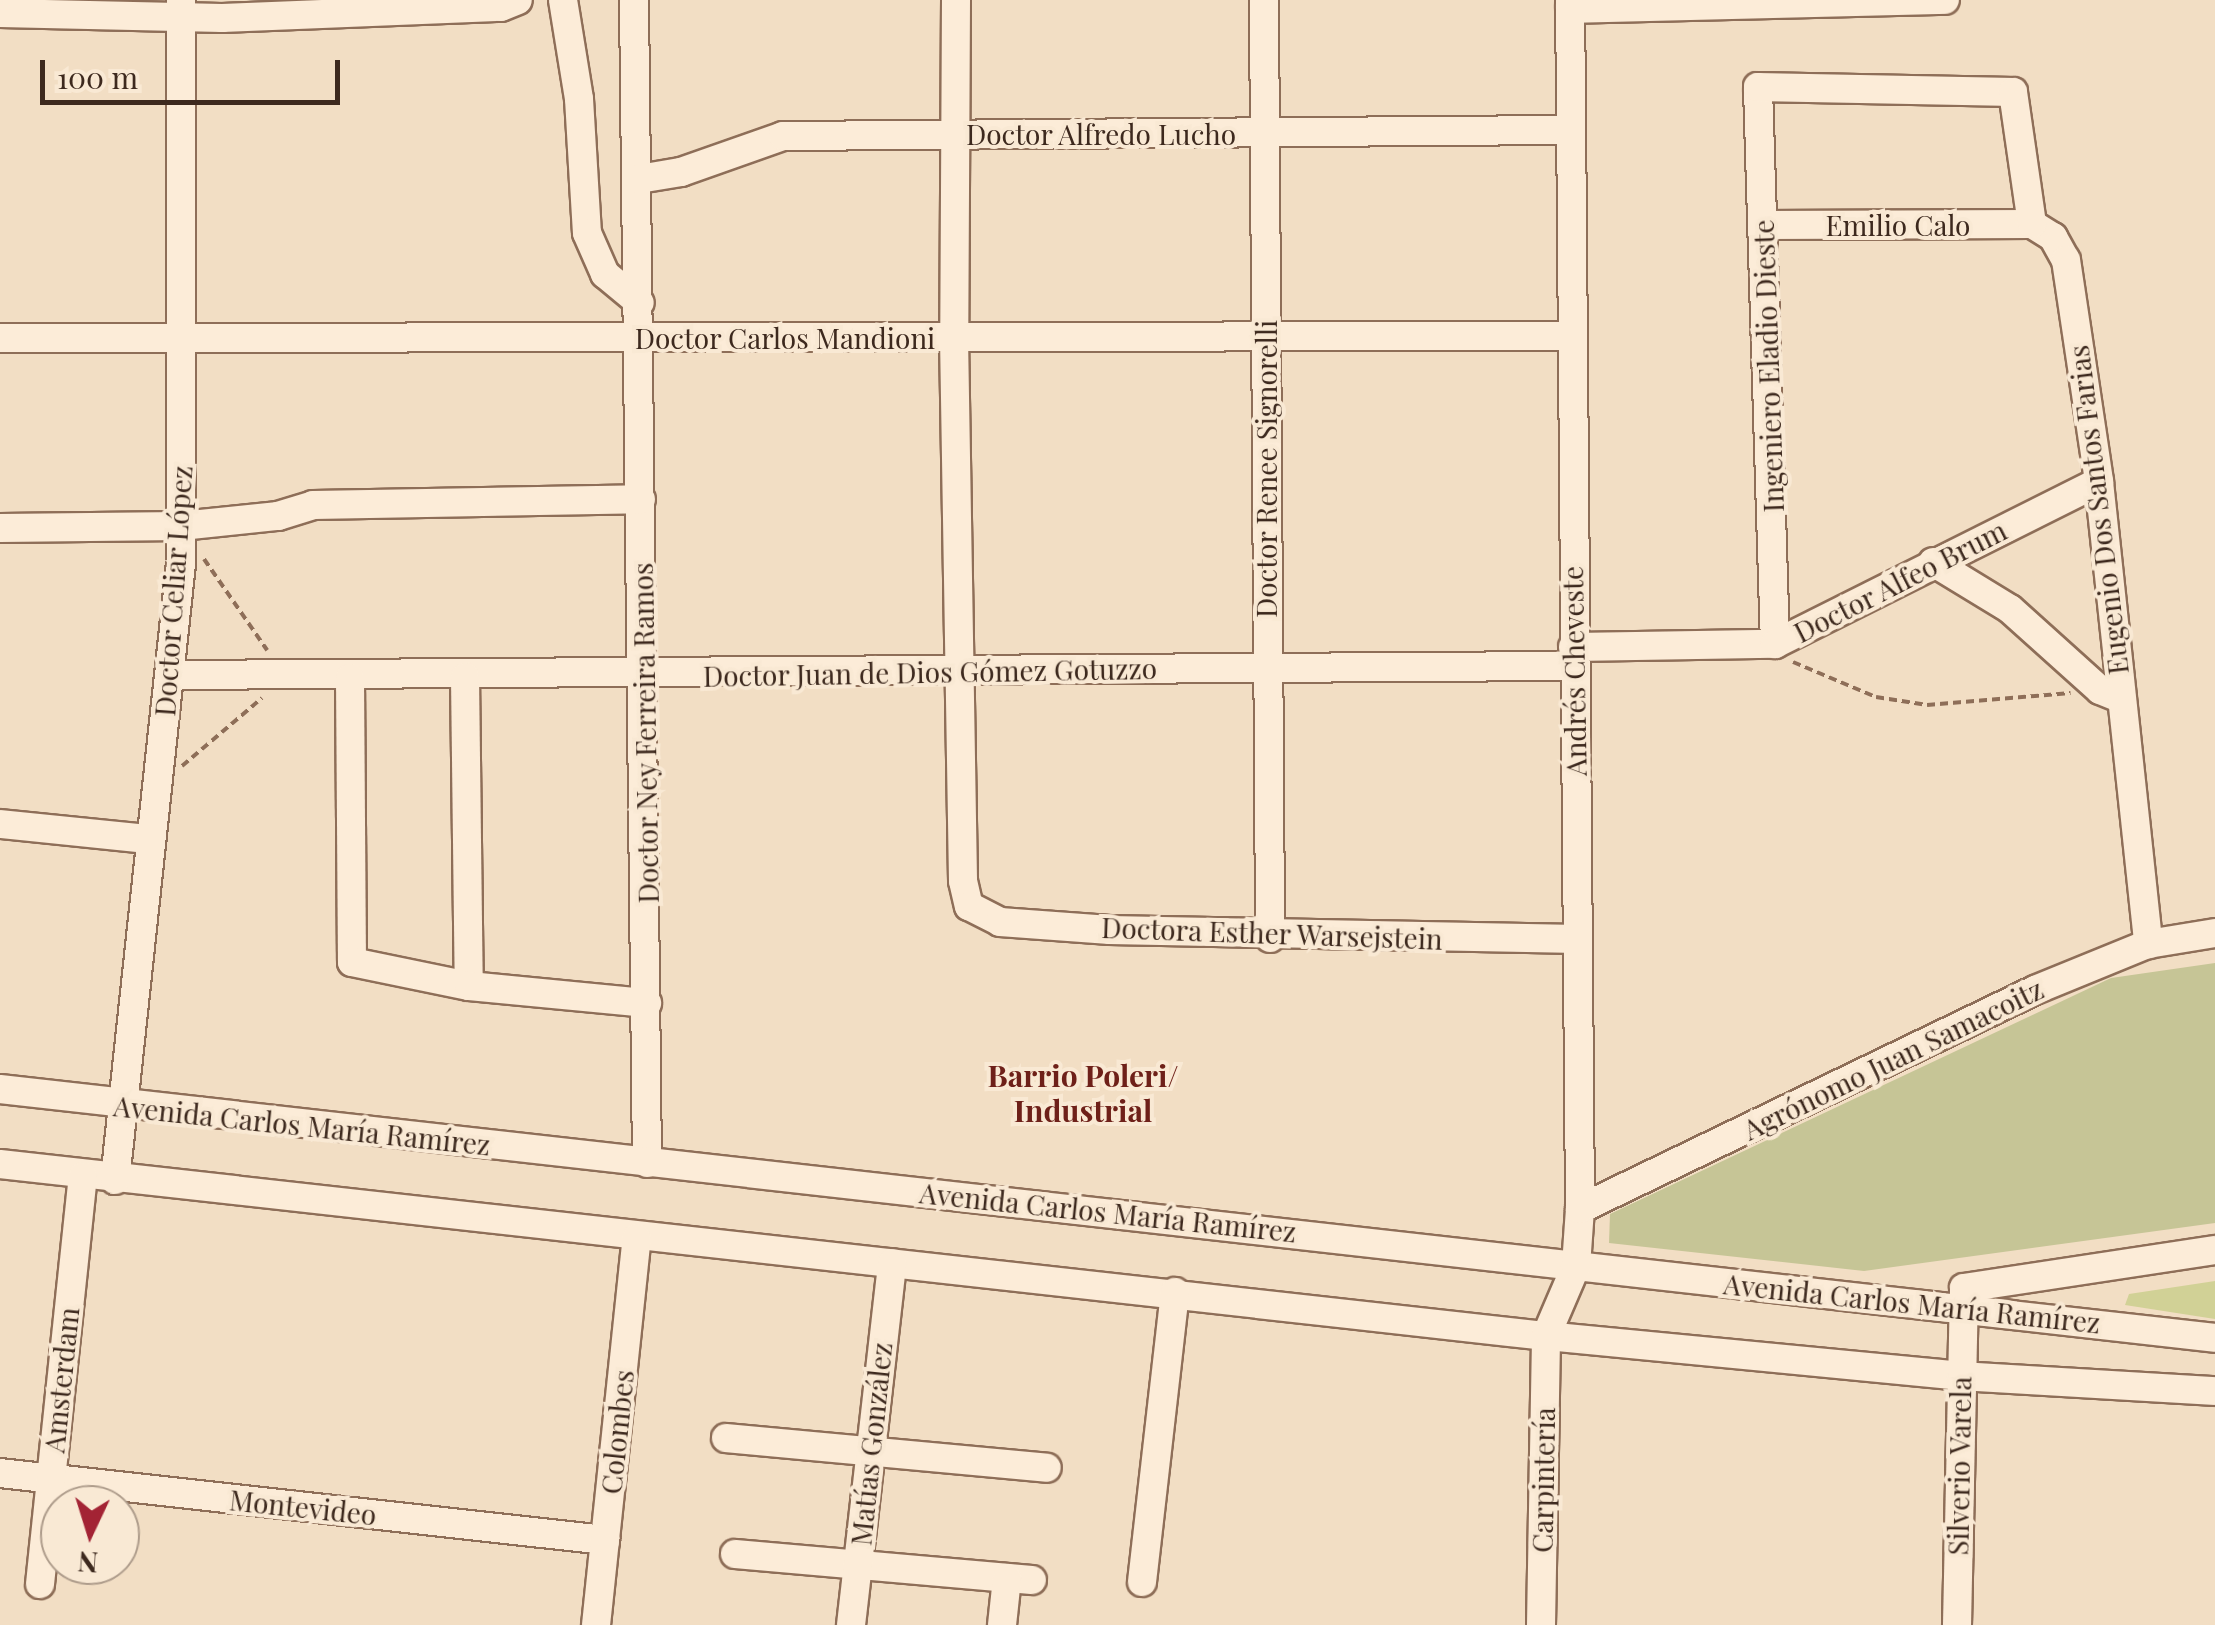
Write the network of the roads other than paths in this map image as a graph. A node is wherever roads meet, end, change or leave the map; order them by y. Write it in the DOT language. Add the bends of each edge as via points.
graph roads {
  1 [pos="518,0"];
  2 [pos="563,0"];
  3 [pos="634,0"];
  4 [pos="956,0"];
  5 [pos="1264,0"];
  6 [pos="1945,0"];
  7 [pos="1870,1"];
  8 [pos="1570,4"];
  9 [pos="1736,4"];
  10 [pos="99,7"];
  11 [pos="181,9"];
  12 [pos="0,13"];
  13 [pos="1570,130"];
  14 [pos="1264,132"];
  15 [pos="955,135"];
  16 [pos="639,179"];
  17 [pos="2032,224"];
  18 [pos="1764,225"];
  19 [pos="640,302"];
  20 [pos="1265,336"];
  21 [pos="1570,336"];
  22 [pos="954,337"];
  23 [pos="0,338"];
  24 [pos="640,338"];
  25 [pos="184,339"];
  26 [pos="2099,482"];
  27 [pos="641,499"];
  28 [pos="181,526"];
  29 [pos="0,528"];
  30 [pos="1933,562"];
  31 [pos="1775,644"];
  32 [pos="1574,656"];
  33 [pos="1267,668"];
  34 [pos="961,672"];
  35 [pos="171,675"];
  36 [pos="646,675"];
  37 [pos="465,676"];
  38 [pos="350,678"];
  39 [pos="2110,694"];
  40 [pos="0,824"];
  41 [pos="148,838"];
  42 [pos="2215,933"];
  43 [pos="1270,938"];
  44 [pos="1578,939"];
  45 [pos="2148,944"];
  46 [pos="468,986"];
  47 [pos="647,1003"];
  48 [pos="0,1089"];
  49 [pos="122,1106"];
  50 [pos="646,1162"];
  51 [pos="0,1164"];
  52 [pos="83,1176"];
  53 [pos="115,1180"];
  54 [pos="1580,1209"];
  55 [pos="637,1238"];
  56 [pos="2215,1250"];
  57 [pos="892,1263"];
  58 [pos="1576,1266"];
  59 [pos="1174,1292"];
  60 [pos="1960,1307"];
  61 [pos="1546,1336"];
  62 [pos="2215,1338"];
  63 [pos="1961,1376"];
  64 [pos="2215,1390"];
  65 [pos="726,1438"];
  66 [pos="870,1452"];
  67 [pos="1047,1468"];
  68 [pos="0,1473"];
  69 [pos="50,1479"];
  70 [pos="49,1485"];
  71 [pos="606,1540"];
  72 [pos="735,1554"];
  73 [pos="858,1565"];
  74 [pos="1142,1582"];
  75 [pos="596,1625"];
  76 [pos="851,1625"];
  77 [pos="1002,1625"];
  78 [pos="1541,1625"];
  79 [pos="1956,1625"];
  1 -- 11 [label="street" via="501,7"];
  2 -- 19 [label="street" via="580,100 587,233 606,274"];
  3 -- 16 [label="street, Doctor Ney Ferreira Ramos"];
  4 -- 15 [label="street"];
  5 -- 14 [label="street, Doctor Renee Signorelli"];
  6 -- 7 [label="street"];
  7 -- 9 [label="street"];
  8 -- 9 [label="street"];
  8 -- 13 [label="street, Andrés Cheveste"];
  10 -- 11 [label="street"];
  10 -- 12 [label="street"];
  11 -- 25 [label="street, Doctor Celiar López"];
  13 -- 14 [label="street, Doctor Alfredo Lucho"];
  13 -- 21 [label="street, Andrés Cheveste"];
  14 -- 15 [label="street, Doctor Alfredo Lucho"];
  14 -- 20 [label="street, Doctor Renee Signorelli"];
  15 -- 16 [label="street, Doctor Alfredo Lucho" via="783,136"];
  15 -- 22 [label="street"];
  16 -- 19 [label="street, Doctor Ney Ferreira Ramos"];
  17 -- 18 [label="street, Emilio Calo"];
  17 -- 18 [label="street, Ingeniero Eladio Dieste" via="2013,92 1758,87"];
  17 -- 26 [label="street, Eugenio Dos Santos Farias" via="2053,236 2066,260"];
  18 -- 31 [label="street, Ingeniero Eladio Dieste"];
  19 -- 24 [label="street, Doctor Ney Ferreira Ramos"];
  20 -- 21 [label="street, Doctor Carlos Mandioni"];
  20 -- 22 [label="street, Doctor Carlos Mandioni"];
  20 -- 33 [label="street, Doctor Renee Signorelli"];
  21 -- 32 [label="street, Andrés Cheveste"];
  22 -- 24 [label="street, Doctor Carlos Mandioni"];
  22 -- 34 [label="street"];
  23 -- 25 [label="street, Doctor Carlos Mandioni"];
  24 -- 25 [label="street, Doctor Carlos Mandioni"];
  24 -- 27 [label="street, Doctor Ney Ferreira Ramos"];
  25 -- 28 [label="street, Doctor Celiar López"];
  26 -- 30 [label="street, Doctor Alfeo Brum"];
  26 -- 39 [label="street, Eugenio Dos Santos Farias"];
  27 -- 28 [label="street" via="313,505 278,516"];
  27 -- 36 [label="street, Doctor Ney Ferreira Ramos"];
  28 -- 29 [label="street"];
  28 -- 35 [label="street, Doctor Celiar López"];
  30 -- 31 [label="street, Doctor Alfeo Brum"];
  30 -- 39 [label="street" via="2010,609"];
  31 -- 32 [label="street, Doctor Alfeo Brum"];
  32 -- 33 [label="street, Doctor Juan de Dios Gómez Gotuzzo"];
  32 -- 44 [label="street, Andrés Cheveste"];
  33 -- 34 [label="street, Doctor Juan de Dios Gómez Gotuzzo"];
  33 -- 43 [label="street, Doctor Renee Signorelli"];
  34 -- 36 [label="street, Doctor Juan de Dios Gómez Gotuzzo"];
  34 -- 43 [label="street, Doctora Esther Warsejstein" via="964,881 970,906 1000,922"];
  35 -- 38 [label="street, Doctor Juan de Dios Gómez Gotuzzo"];
  35 -- 41 [label="street, Doctor Celiar López"];
  36 -- 37 [label="street, Doctor Juan de Dios Gómez Gotuzzo"];
  36 -- 47 [label="street, Doctor Ney Ferreira Ramos"];
  37 -- 38 [label="street, Doctor Juan de Dios Gómez Gotuzzo"];
  37 -- 46 [label="street"];
  38 -- 46 [label="street" via="352,962"];
  39 -- 45 [label="street, Eugenio Dos Santos Farias"];
  40 -- 41 [label="street"];
  41 -- 49 [label="street, Doctor Celiar López"];
  42 -- 45 [label="street, Agrónomo Juan Samacoitz"];
  43 -- 44 [label="street, Doctora Esther Warsejstein"];
  44 -- 54 [label="street, Andrés Cheveste"];
  45 -- 54 [label="street, Agrónomo Juan Samacoitz" via="2035,990"];
  46 -- 47 [label="street"];
  47 -- 50 [label="street, Doctor Ney Ferreira Ramos"];
  48 -- 49 [label="street, Avenida Carlos María Ramírez"];
  49 -- 50 [label="street, Avenida Carlos María Ramírez"];
  49 -- 53 [label="street, Doctor Celiar López"];
  50 -- 58 [label="street, Avenida Carlos María Ramírez"];
  51 -- 52 [label="street"];
  52 -- 53 [label="street"];
  52 -- 69 [label="street, Amsterdam"];
  53 -- 55 [label="street"];
  54 -- 58 [label="street, Andrés Cheveste"];
  55 -- 57 [label="street"];
  55 -- 71 [label="street, Colombes"];
  56 -- 60 [label="street" via="1964,1288"];
  57 -- 59 [label="street"];
  57 -- 66 [label="street, Matías González"];
  58 -- 60 [label="street, Avenida Carlos María Ramírez"];
  58 -- 61 [label="street, Andrés Cheveste"];
  59 -- 61 [label="street"];
  59 -- 74 [label="street"];
  60 -- 62 [label="street, Avenida Carlos María Ramírez"];
  60 -- 63 [label="street, Silverio Varela"];
  61 -- 63 [label="street"];
  61 -- 78 [label="street, Carpintería"];
  63 -- 64 [label="street"];
  63 -- 79 [label="street, Silverio Varela"];
  65 -- 66 [label="street"];
  66 -- 67 [label="street"];
  66 -- 73 [label="street, Matías González"];
  68 -- 69 [label="street, Montevideo"];
  69 -- 70 [label="street, Amsterdam"];
  69 -- 71 [label="street, Montevideo"];
  71 -- 75 [label="street, Colombes"];
  72 -- 73 [label="street"];
  73 -- 76 [label="street, Matías González"];
  73 -- 77 [label="street" via="1019,1579"];
}
